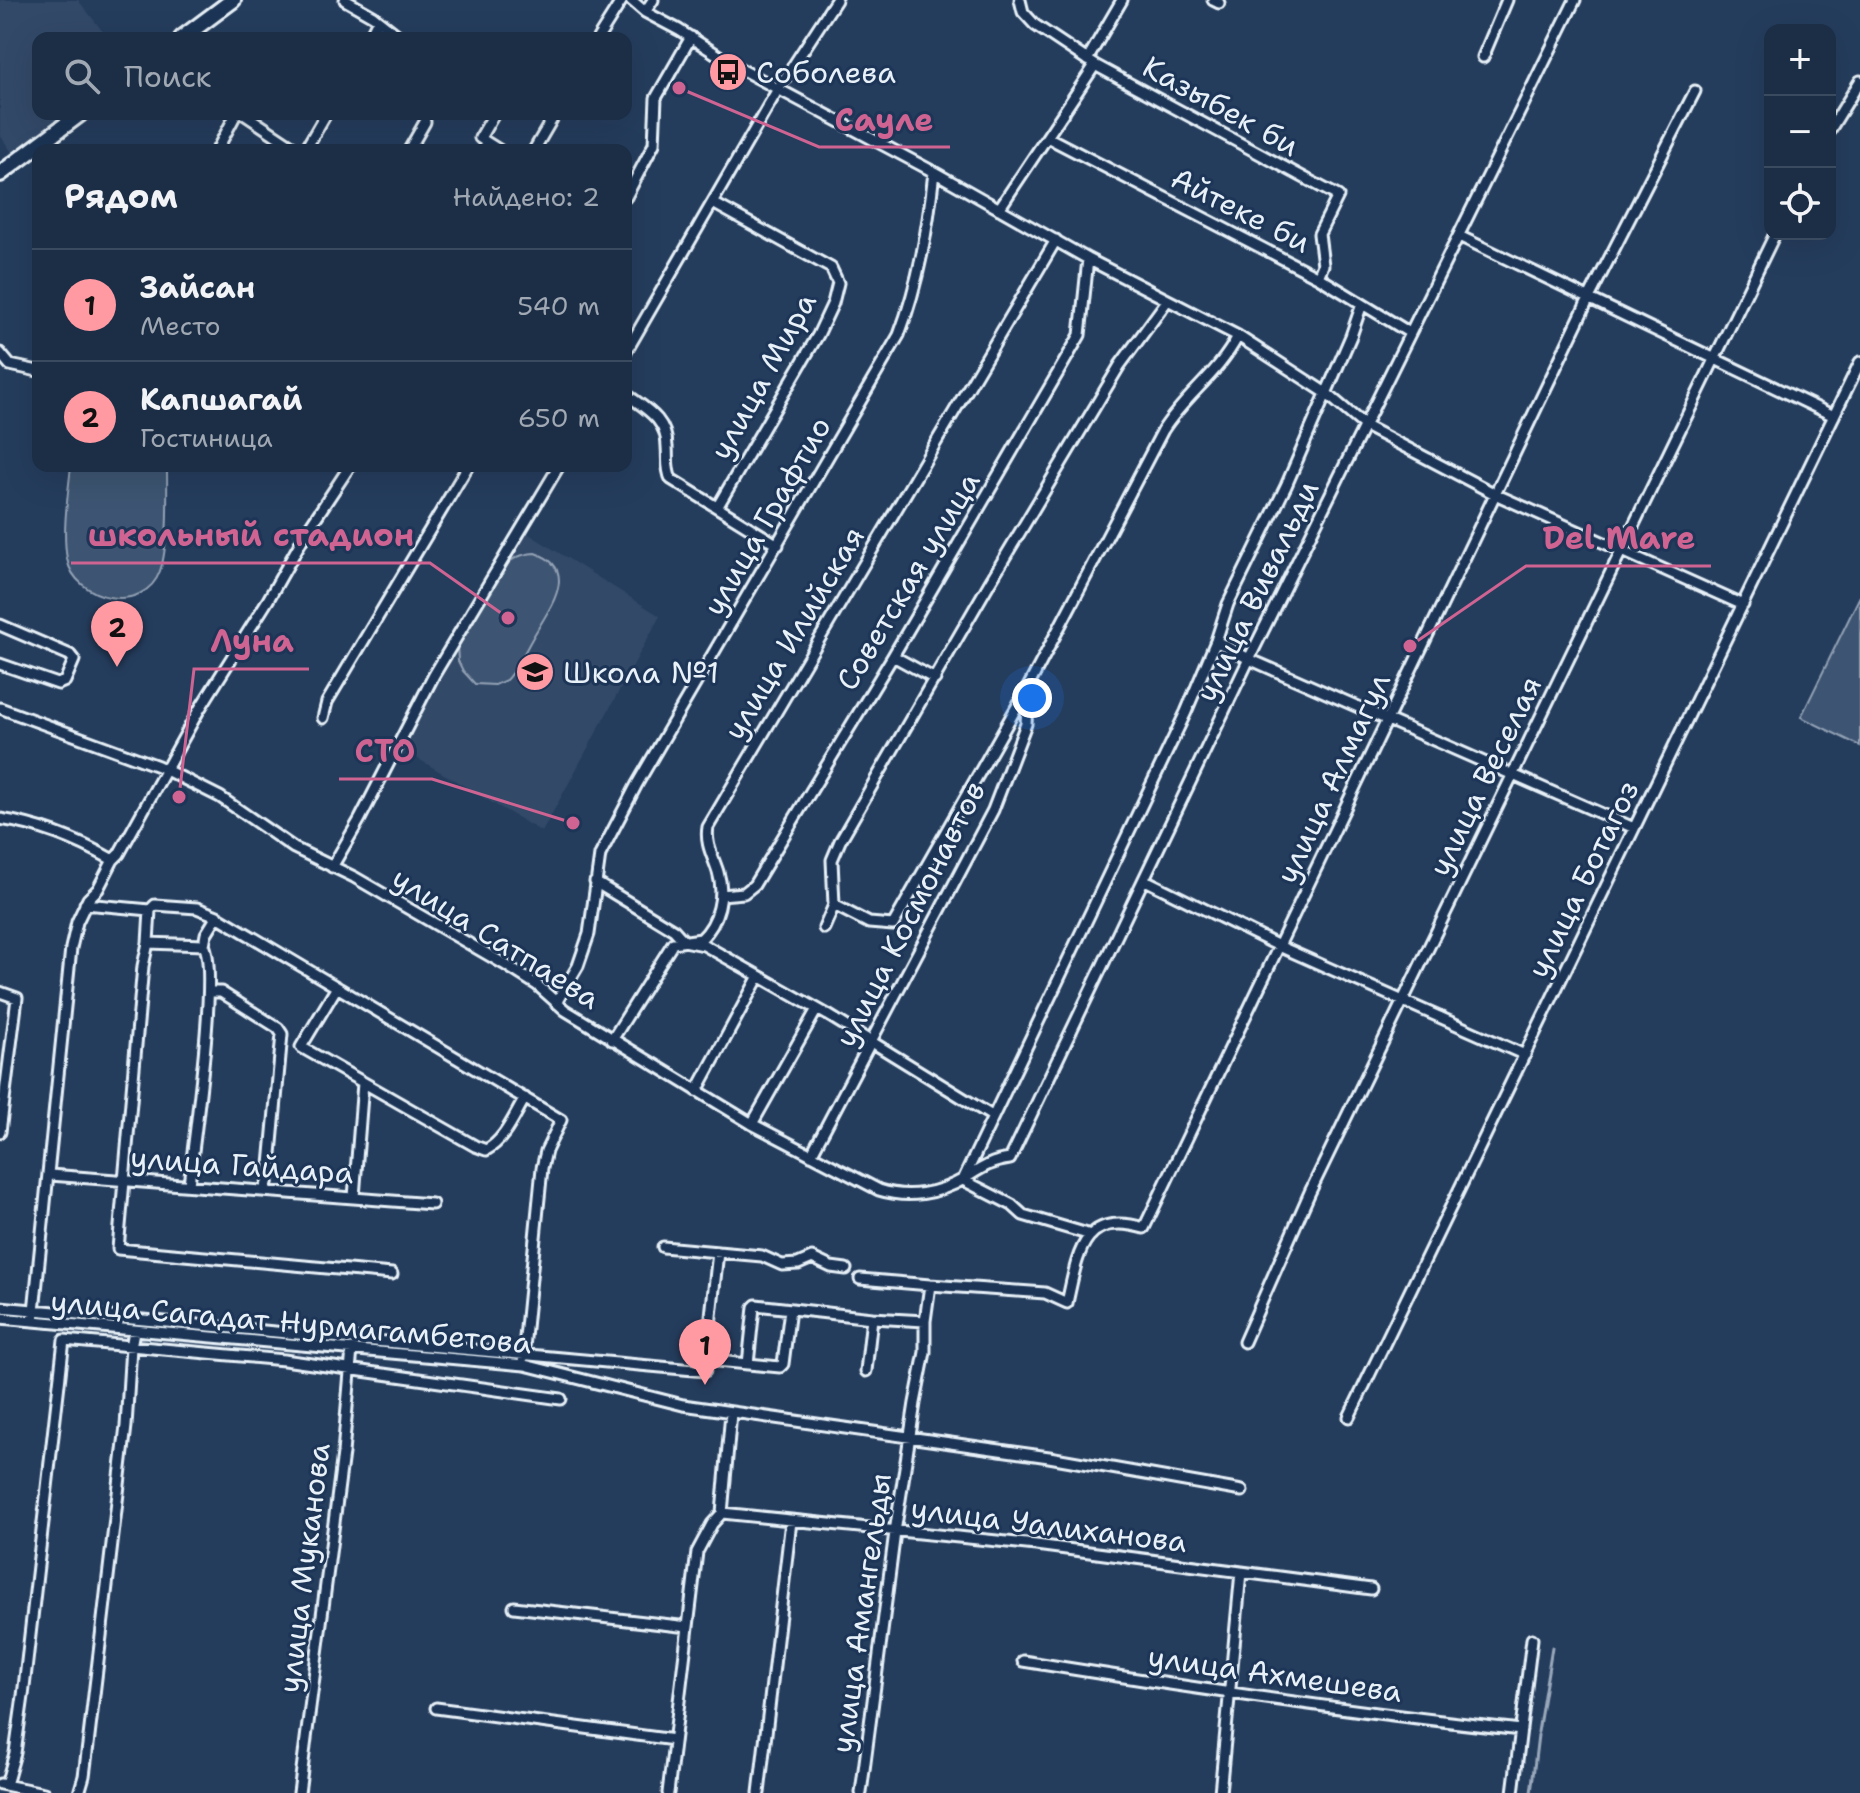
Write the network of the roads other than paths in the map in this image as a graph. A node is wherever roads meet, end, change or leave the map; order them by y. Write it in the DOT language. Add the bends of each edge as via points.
graph roads {
  1 [pos="233,0"];
  2 [pos="345,0"];
  3 [pos="622,0"];
  4 [pos="631,0"];
  5 [pos="653,0"];
  6 [pos="1020,0"];
  7 [pos="1122,0"];
  8 [pos="1507,0"];
  9 [pos="1575,0"];
  10 [pos="833,1"];
  11 [pos="645,12"];
  12 [pos="378,20"];
  13 [pos="190,32"];
  14 [pos="372,32"];
  15 [pos="393,32"];
  16 [pos="602,32"];
  17 [pos="691,37"];
  18 [pos="1483,57"];
  19 [pos="1091,62"];
  20 [pos="1860,81"];
  21 [pos="778,89"];
  22 [pos="1695,91"];
  23 [pos="72,120"];
  24 [pos="233,120"];
  25 [pos="253,120"];
  26 [pos="322,120"];
  27 [pos="490,120"];
  28 [pos="552,120"];
  29 [pos="1836,120"];
  30 [pos="425,122"];
  31 [pos="1047,137"];
  32 [pos="40,144"];
  33 [pos="220,144"];
  34 [pos="289,144"];
  35 [pos="308,144"];
  36 [pos="412,144"];
  37 [pos="490,144"];
  38 [pos="538,144"];
  39 [pos="32,150"];
  40 [pos="934,172"];
  41 [pos="0,174"];
  42 [pos="632,186"];
  43 [pos="713,203"];
  44 [pos="999,209"];
  45 [pos="1459,236"];
  46 [pos="1056,240"];
  47 [pos="1772,240"];
  48 [pos="1088,259"];
  49 [pos="1318,277"];
  50 [pos="1588,300"];
  51 [pos="1167,301"];
  52 [pos="1362,304"];
  53 [pos="1410,333"];
  54 [pos="1238,336"];
  55 [pos="632,342"];
  56 [pos="0,353"];
  57 [pos="1714,359"];
  58 [pos="1860,362"];
  59 [pos="32,370"];
  60 [pos="1326,393"];
  61 [pos="632,399"];
  62 [pos="1834,416"];
  63 [pos="1365,426"];
  64 [pos="346,472"];
  65 [pos="464,472"];
  66 [pos="555,472"];
  67 [pos="1497,495"];
  68 [pos="718,506"];
  69 [pos="778,545"];
  70 [pos="1622,549"];
  71 [pos="1743,605"];
  72 [pos="0,625"];
  73 [pos="1216,641"];
  74 [pos="893,656"];
  75 [pos="1249,659"];
  76 [pos="0,664"];
  77 [pos="935,679"];
  78 [pos="1028,687"];
  79 [pos="0,708"];
  80 [pos="323,718"];
  81 [pos="1386,719"];
  82 [pos="166,770"];
  83 [pos="1511,774"];
  84 [pos="0,819"];
  85 [pos="1634,828"];
  86 [pos="116,857"];
  87 [pos="332,867"];
  88 [pos="1145,880"];
  89 [pos="595,882"];
  90 [pos="721,895"];
  91 [pos="85,904"];
  92 [pos="834,905"];
  93 [pos="150,910"];
  94 [pos="217,916"];
  95 [pos="824,928"];
  96 [pos="684,941"];
  97 [pos="148,943"];
  98 [pos="204,945"];
  99 [pos="1281,947"];
  100 [pos="759,976"];
  101 [pos="337,987"];
  102 [pos="0,992"];
  103 [pos="209,992"];
  104 [pos="1404,1001"];
  105 [pos="556,1003"];
  106 [pos="817,1009"];
  107 [pos="612,1040"];
  108 [pos="871,1042"];
  109 [pos="1525,1055"];
  110 [pos="363,1083"];
  111 [pos="697,1091"];
  112 [pos="525,1098"];
  113 [pos="992,1116"];
  114 [pos="752,1124"];
  115 [pos="0,1132"];
  116 [pos="811,1155"];
  117 [pos="50,1175"];
  118 [pos="124,1180"];
  119 [pos="963,1180"];
  120 [pos="189,1185"];
  121 [pos="265,1190"];
  122 [pos="354,1197"];
  123 [pos="432,1204"];
  124 [pos="1091,1235"];
  125 [pos="663,1247"];
  126 [pos="718,1252"];
  127 [pos="846,1269"];
  128 [pos="392,1274"];
  129 [pos="860,1279"];
  130 [pos="930,1285"];
  131 [pos="0,1307"];
  132 [pos="790,1309"];
  133 [pos="34,1316"];
  134 [pos="0,1318"];
  135 [pos="872,1318"];
  136 [pos="925,1321"];
  137 [pos="134,1331"];
  138 [pos="1244,1342"];
  139 [pos="131,1347"];
  140 [pos="352,1349"];
  141 [pos="524,1354"];
  142 [pos="706,1360"];
  143 [pos="748,1364"];
  144 [pos="523,1365"];
  145 [pos="350,1369"];
  146 [pos="866,1371"];
  147 [pos="561,1399"];
  148 [pos="731,1413"];
  149 [pos="1349,1417"];
  150 [pos="909,1439"];
  151 [pos="1242,1491"];
  152 [pos="722,1513"];
  153 [pos="791,1521"];
  154 [pos="895,1532"];
  155 [pos="1241,1572"];
  156 [pos="1371,1589"];
  157 [pos="514,1607"];
  158 [pos="688,1627"];
  159 [pos="1532,1639"];
  160 [pos="1023,1661"];
  161 [pos="1228,1694"];
  162 [pos="436,1708"];
  163 [pos="1521,1730"];
  164 [pos="674,1740"];
  165 [pos="3,1784"];
  166 [pos="44,1793"];
  167 [pos="79,1793"];
  168 [pos="299,1793"];
  169 [pos="668,1793"];
  170 [pos="759,1793"];
  171 [pos="861,1793"];
  172 [pos="1220,1793"];
  173 [pos="1513,1793"];
  1 -- 13 [label="main road"];
  2 -- 12 [label="street"];
  3 -- 16 [label="street"];
  4 -- 11 [label="street"];
  5 -- 11 [label="street"];
  6 -- 19 [label="street, Казыбек би" via="1035,25"];
  7 -- 19 [label="street"];
  8 -- 18 [label="street"];
  9 -- 45 [label="street, улица Вивальди"];
  10 -- 21 [label="street"];
  11 -- 17 [label="street"];
  12 -- 14 [label="street"];
  12 -- 15 [label="street"];
  17 -- 21 [label="street"];
  17 -- 42 [label="street" via="656,98 654,144"];
  19 -- 31 [label="street"];
  19 -- 49 [label="street, Казыбек би" via="1338,196 1319,234 1323,265"];
  20 -- 29 [label="street"];
  21 -- 40 [label="street"];
  21 -- 43 [label="street"];
  22 -- 50 [label="street, улица Алмагул"];
  23 -- 32 [label="main road"];
  24 -- 33 [label="street"];
  25 -- 34 [label="street"];
  26 -- 35 [label="street"];
  27 -- 37 [label="street" via="480,138"];
  28 -- 38 [label="street"];
  30 -- 36 [label="street"];
  31 -- 44 [label="street"];
  31 -- 49 [label="street, Айтеке би"];
  39 -- 41 [label="main road"];
  40 -- 44 [label="street"];
  40 -- 69 [label="street, улица Графтио" via="928,228 899,335"];
  43 -- 55 [label="street"];
  43 -- 68 [label="street, улица Мира" via="831,268 838,283 818,335"];
  44 -- 46 [label="street"];
  45 -- 50 [label="street"];
  45 -- 53 [label="street, улица Вивальди"];
  46 -- 48 [label="street"];
  46 -- 90 [label="street, улица Илийская" via="708,827"];
  47 -- 57 [label="street, улица Веселая"];
  48 -- 51 [label="street"];
  48 -- 74 [label="street, Советская улица" via="1080,335"];
  49 -- 52 [label="street, Айтеке би"];
  50 -- 57 [label="street"];
  50 -- 67 [label="street, улица Алмагул"];
  51 -- 54 [label="street"];
  51 -- 77 [label="street" via="1120,365"];
  52 -- 53 [label="street, Айтеке би"];
  52 -- 60 [label="street"];
  53 -- 63 [label="street, улица Вивальди"];
  54 -- 60 [label="street"];
  54 -- 78 [label="street, улица Космонавтов" via="1226,359 1163,430"];
  56 -- 59 [label="street" via="10,365"];
  57 -- 62 [label="street"];
  57 -- 70 [label="street, улица Веселая"];
  58 -- 62 [label="street, улица Ботагоз"];
  60 -- 63 [label="street"];
  60 -- 73 [label="street" via="1228,604"];
  61 -- 68 [label="street" via="663,425 671,479"];
  62 -- 71 [label="street, улица Ботагоз"];
  63 -- 67 [label="street"];
  63 -- 75 [label="street, улица Вивальди"];
  64 -- 82 [label="street"];
  65 -- 80 [label="street" via="327,702"];
  66 -- 87 [label="street" via="434,675"];
  67 -- 70 [label="street"];
  67 -- 81 [label="street, улица Алмагул"];
  68 -- 69 [label="street"];
  69 -- 89 [label="street, улица Графтио" via="637,784 600,855"];
  70 -- 71 [label="street"];
  70 -- 83 [label="street, улица Веселая"];
  71 -- 85 [label="street, улица Ботагоз"];
  72 -- 76 [label="street" via="74,660 65,681 58,684"];
  73 -- 75 [label="street"];
  73 -- 113 [label="street"];
  74 -- 77 [label="street"];
  74 -- 90 [label="street, Советская улица" via="754,885 744,893"];
  75 -- 81 [label="street"];
  75 -- 88 [label="street, улица Вивальди"];
  77 -- 92 [label="street" via="840,841 831,867"];
  78 -- 92 [label="street, улица Космонавтов" via="893,925 869,923"];
  78 -- 108 [label="street, улица Космонавтов" via="1026,724 998,800"];
  79 -- 82 [label="street, улица Сатпаева"];
  81 -- 83 [label="street"];
  81 -- 99 [label="street, улица Алмагул"];
  82 -- 86 [label="street"];
  82 -- 87 [label="street, улица Сатпаева"];
  83 -- 85 [label="street"];
  83 -- 104 [label="street, улица Веселая"];
  84 -- 86 [label="street" via="39,827"];
  85 -- 109 [label="street, улица Ботагоз"];
  86 -- 91 [label="street"];
  87 -- 105 [label="street, улица Сатпаева" via="504,964"];
  88 -- 99 [label="street"];
  88 -- 119 [label="street, улица Вивальди" via="1010,1159 990,1162"];
  89 -- 96 [label="street"];
  89 -- 105 [label="street, улица Графтио" via="589,934"];
  90 -- 96 [label="street" via="706,933"];
  91 -- 93 [label="street"];
  91 -- 117 [label="street" via="71,948"];
  92 -- 95 [label="street"];
  93 -- 94 [label="street" via="155,905 197,908"];
  93 -- 97 [label="street"];
  94 -- 98 [label="street"];
  94 -- 101 [label="street"];
  96 -- 100 [label="street" via="704,945"];
  96 -- 107 [label="street" via="673,943"];
  97 -- 98 [label="street"];
  97 -- 118 [label="street"];
  98 -- 103 [label="street"];
  99 -- 104 [label="street"];
  99 -- 124 [label="street, улица Алмагул" via="1144,1228 1107,1224"];
  100 -- 106 [label="street"];
  100 -- 111 [label="street"];
  101 -- 110 [label="street" via="301,1047"];
  101 -- 112 [label="street"];
  102 -- 115 [label="street" via="17,998"];
  103 -- 120 [label="street"];
  103 -- 121 [label="street" via="221,992 282,1034"];
  104 -- 109 [label="street"];
  104 -- 138 [label="street, улица Веселая"];
  105 -- 107 [label="street, улица Сатпаева"];
  106 -- 108 [label="street"];
  106 -- 114 [label="street"];
  107 -- 111 [label="street, улица Сатпаева"];
  108 -- 113 [label="street"];
  108 -- 116 [label="street, улица Космонавтов"];
  109 -- 149 [label="street, улица Ботагоз"];
  110 -- 112 [label="street" via="486,1150"];
  110 -- 122 [label="street"];
  111 -- 114 [label="street, улица Сатпаева"];
  112 -- 141 [label="street" via="561,1120 542,1168"];
  113 -- 119 [label="street"];
  114 -- 116 [label="street, улица Сатпаева"];
  116 -- 119 [label="street, улица Сатпаева" via="897,1196 940,1191"];
  117 -- 118 [label="street, улица Гайдара"];
  117 -- 133 [label="street"];
  118 -- 120 [label="street, улица Гайдара"];
  118 -- 128 [label="street" via="118,1249"];
  119 -- 124 [label="street" via="1023,1215"];
  120 -- 121 [label="street, улица Гайдара"];
  121 -- 122 [label="street, улица Гайдара"];
  122 -- 123 [label="street, улица Гайдара"];
  124 -- 130 [label="street" via="1067,1303 1045,1293"];
  125 -- 126 [label="street"];
  126 -- 127 [label="street" via="762,1256 782,1265 812,1258"];
  126 -- 142 [label="street"];
  129 -- 130 [label="street"];
  130 -- 136 [label="street, улица Амангельды"];
  131 -- 133 [label="street"];
  132 -- 135 [label="street"];
  132 -- 143 [label="street" via="783,1364"];
  132 -- 143 [label="street" via="754,1307"];
  133 -- 134 [label="street, улица Сагадат Нурмагамбетова"];
  133 -- 137 [label="street, улица Сагадат Нурмагамбетова"];
  133 -- 141 [label="street"];
  135 -- 136 [label="street"];
  135 -- 146 [label="street"];
  136 -- 150 [label="street, улица Амангельды" via="925,1352"];
  137 -- 139 [label="street"];
  137 -- 140 [label="street, улица Сагадат Нурмагамбетова"];
  139 -- 145 [label="street"];
  139 -- 165 [label="street" via="64,1340 25,1681 15,1753"];
  139 -- 167 [label="street" via="126,1426"];
  140 -- 144 [label="street, улица Сагадат Нурмагамбетова"];
  140 -- 145 [label="street, улица Муканова"];
  141 -- 142 [label="street" via="705,1371"];
  141 -- 144 [label="street"];
  142 -- 143 [label="street"];
  144 -- 148 [label="street, улица Сагадат Нурмагамбетова"];
  145 -- 147 [label="street"];
  145 -- 168 [label="street, улица Муканова"];
  148 -- 150 [label="street, улица Сагадат Нурмагамбетова"];
  148 -- 152 [label="street"];
  150 -- 151 [label="street, улица Сагадат Нурмагамбетова"];
  150 -- 154 [label="street, улица Амангельды"];
  152 -- 153 [label="street, улица Уалиханова"];
  152 -- 158 [label="street" via="697,1552"];
  153 -- 154 [label="street, улица Уалиханова"];
  153 -- 170 [label="street"];
  154 -- 155 [label="street, улица Уалиханова"];
  154 -- 171 [label="street, улица Амангельды"];
  155 -- 156 [label="street, улица Уалиханова"];
  155 -- 161 [label="street"];
  157 -- 158 [label="street"];
  158 -- 164 [label="street"];
  159 -- 163 [label="street"];
  160 -- 161 [label="street, улица Ахмешева"];
  161 -- 163 [label="street, улица Ахмешева"];
  161 -- 172 [label="street"];
  162 -- 164 [label="street"];
  163 -- 173 [label="street"];
  164 -- 169 [label="street"];
  165 -- 166 [label="street"];
}
